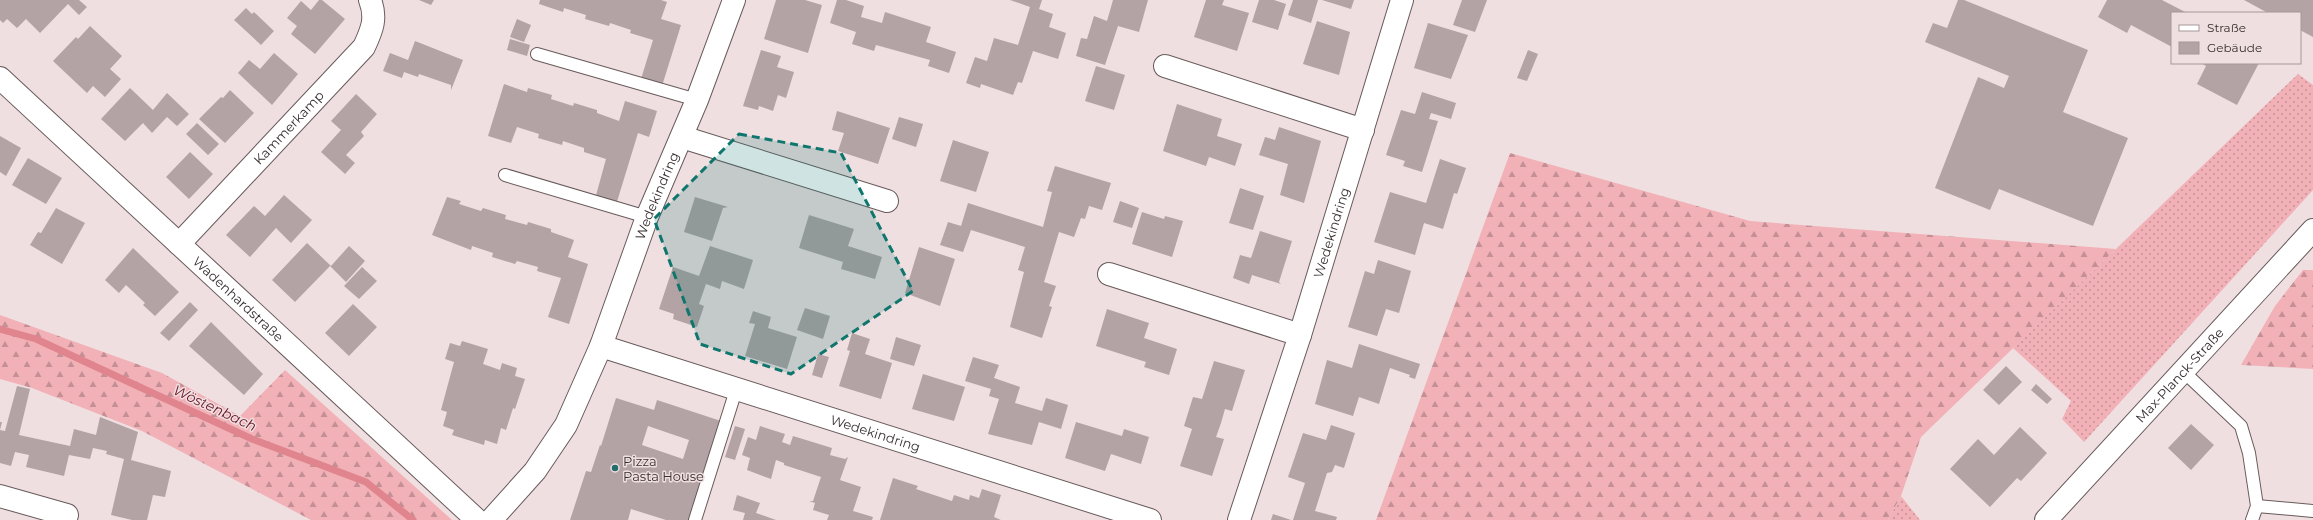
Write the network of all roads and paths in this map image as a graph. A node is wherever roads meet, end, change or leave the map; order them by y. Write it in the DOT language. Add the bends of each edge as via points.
graph roads {
  1 [pos="370,0"];
  2 [pos="734,0"];
  3 [pos="1402,0"];
  4 [pos="537,54"];
  5 [pos="1165,66"];
  6 [pos="0,78"];
  7 [pos="697,100"];
  8 [pos="1363,130"];
  9 [pos="682,137"];
  10 [pos="505,175"];
  11 [pos="887,201"];
  12 [pos="647,217"];
  13 [pos="2313,230"];
  14 [pos="179,244"];
  15 [pos="1109,274"];
  16 [pos="1300,335"];
  17 [pos="601,346"];
  18 [pos="2184,372"];
  19 [pos="736,390"];
  20 [pos="0,496"];
  21 [pos="2257,506"];
  22 [pos="2313,510"];
  23 [pos="67,515"];
  24 [pos="477,520"];
  25 [pos="491,520"];
  26 [pos="695,520"];
  27 [pos="1150,520"];
  28 [pos="1239,520"];
  29 [pos="2046,520"];
  30 [pos="2252,520"];
  1 -- 14 [label="street, Kammerkamp" via="374,11 373,28 364,47"];
  2 -- 7 [label="street, Wedekindring"];
  3 -- 8 [label="street, Wedekindring"];
  4 -- 7 [label="lane"];
  5 -- 8 [label="street"];
  6 -- 14 [label="street, Wadenhardstraße"];
  7 -- 9 [label="street, Wedekindring"];
  8 -- 16 [label="street, Wedekindring"];
  9 -- 11 [label="street, Wedekindring"];
  9 -- 12 [label="street, Wedekindring"];
  10 -- 12 [label="lane"];
  12 -- 17 [label="street, Wedekindring"];
  13 -- 18 [label="street, Max-Planck-Straße"];
  14 -- 24 [label="street, Wadenhardstraße"];
  15 -- 16 [label="street"];
  16 -- 28 [label="street, Wedekindring"];
  17 -- 19 [label="street, Wedekindring"];
  17 -- 25 [label="street, Wedekindring" via="566,425 552,448"];
  18 -- 21 [label="lane" via="2241,426 2249,453"];
  18 -- 29 [label="street, Max-Planck-Straße"];
  19 -- 26 [label="lane"];
  19 -- 27 [label="street, Wedekindring"];
  20 -- 23 [label="street"];
  21 -- 22 [label="lane"];
  21 -- 30 [label="lane"];
}
